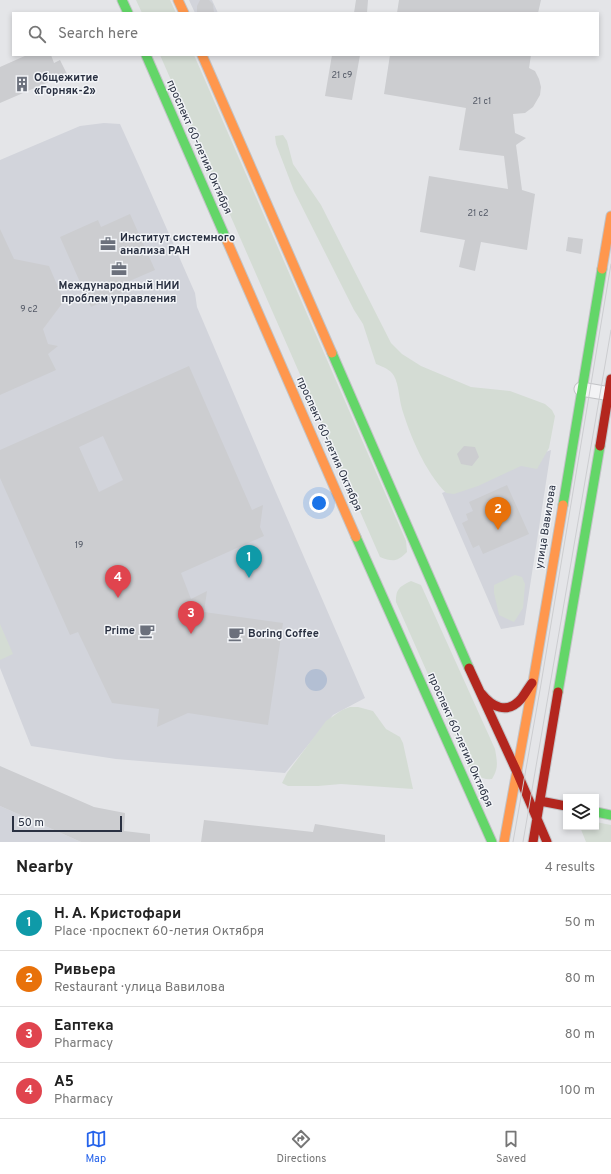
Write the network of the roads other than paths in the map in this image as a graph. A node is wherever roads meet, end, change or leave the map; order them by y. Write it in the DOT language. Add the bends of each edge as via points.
graph roads {
  1 [pos="122,0"];
  2 [pos="178,0"];
  3 [pos="128,12"];
  4 [pos="184,12"];
  5 [pos="146,56"];
  6 [pos="202,56"];
  7 [pos="611,216"];
  8 [pos="611,379"];
  9 [pos="581,389"];
  10 [pos="610,394"];
  11 [pos="533,682"];
  12 [pos="479,690"];
  13 [pos="516,770"];
  14 [pos="540,801"];
  15 [pos="563,805"];
  16 [pos="599,812"];
  17 [pos="611,814"];
  18 [pos="537,820"];
  19 [pos="492,842"];
  20 [pos="504,842"];
  21 [pos="533,842"];
  22 [pos="547,842"];
  1 -- 3 [label="main road"];
  2 -- 4 [label="main road"];
  5 -- 19 [label="main road, проспект 60-летия Октября"];
  6 -- 12 [label="main road"];
  7 -- 9 [label="main road, улица Вавилова"];
  8 -- 10 [label="main road"];
  9 -- 10 [label="street"];
  9 -- 11 [label="main road, улица Вавилова"];
  10 -- 14 [label="main road"];
  11 -- 12 [label="main road" via="516,703 505,708 495,707"];
  11 -- 13 [label="main road, улица Вавилова"];
  12 -- 13 [label="main road"];
  13 -- 18 [label="main road"];
  13 -- 20 [label="main road, улица Вавилова"];
  14 -- 15 [label="main road"];
  14 -- 18 [label="main road"];
  16 -- 17 [label="main road"];
  18 -- 21 [label="main road"];
  18 -- 22 [label="main road"];
}
